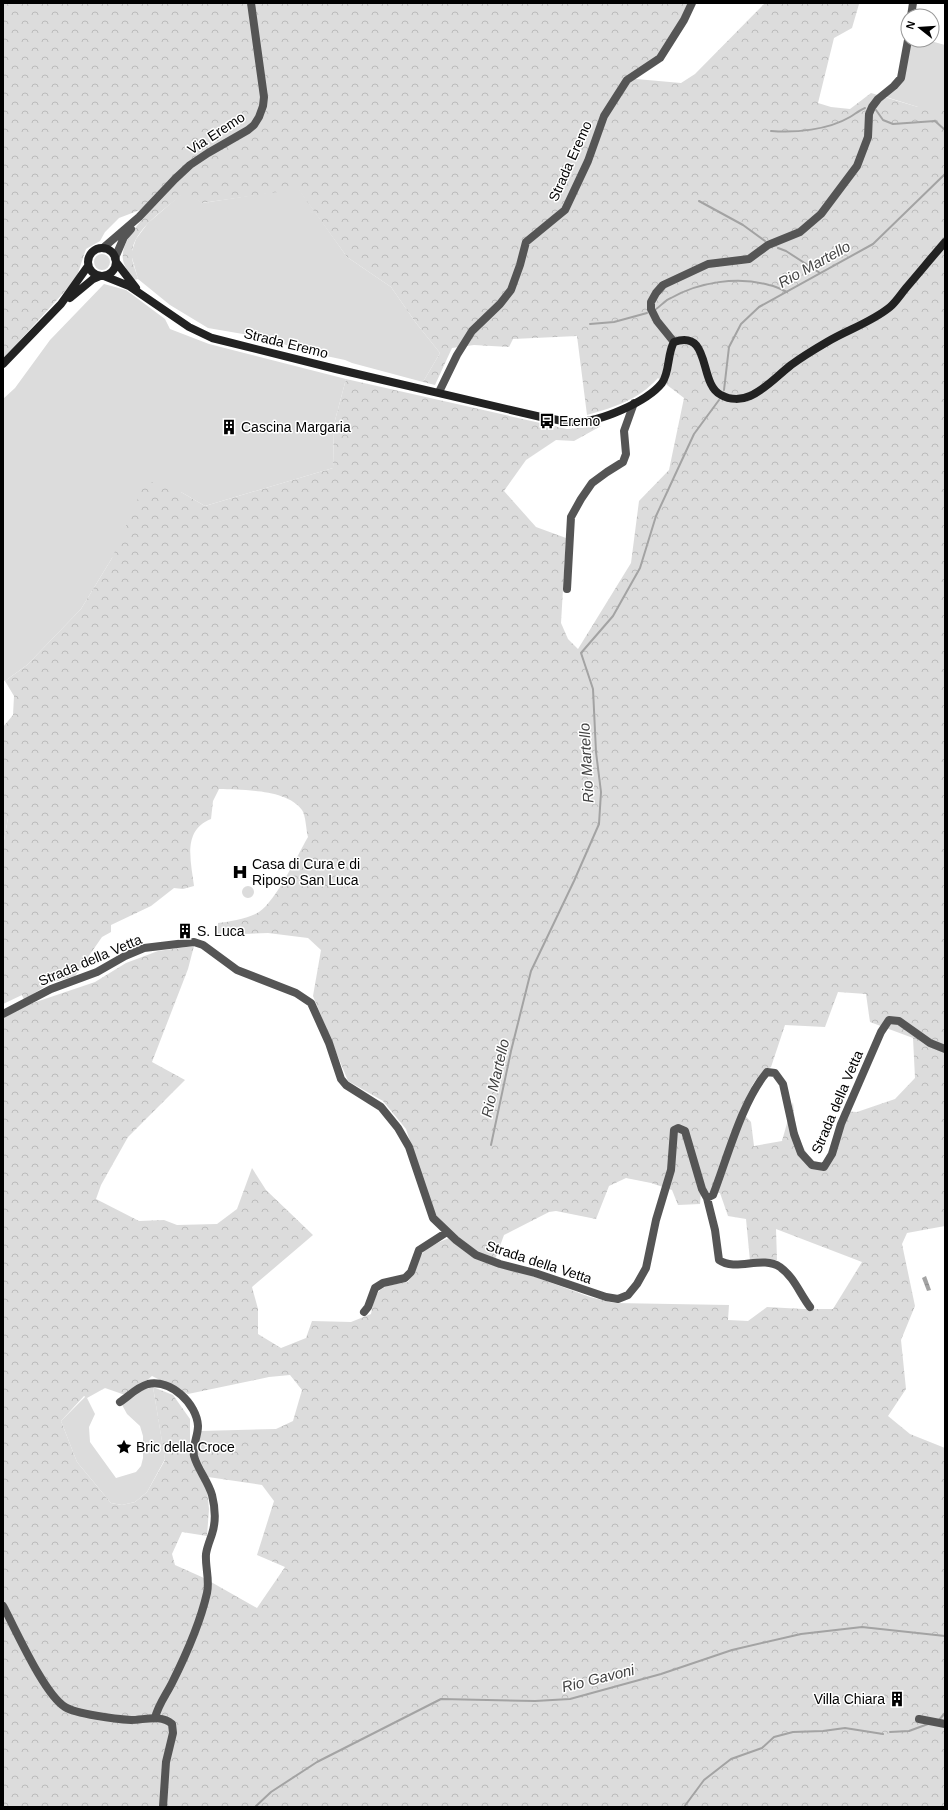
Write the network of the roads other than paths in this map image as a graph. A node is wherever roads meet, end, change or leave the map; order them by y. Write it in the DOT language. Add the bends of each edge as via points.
graph roads {
  1 [pos="251,3"];
  2 [pos="692,3"];
  3 [pos="907,48"];
  4 [pos="139,217"];
  5 [pos="945,242"];
  6 [pos="103,248"];
  7 [pos="116,260"];
  8 [pos="88,266"];
  9 [pos="102,276"];
  10 [pos="138,291"];
  11 [pos="61,304"];
  12 [pos="674,342"];
  13 [pos="3,364"];
  14 [pos="439,392"];
  15 [pos="634,404"];
  16 [pos="568,589"];
  17 [pos="3,1014"];
  18 [pos="945,1049"];
  19 [pos="707,1198"];
  20 [pos="447,1232"];
  21 [pos="810,1307"];
  22 [pos="364,1312"];
  23 [pos="120,1402"];
  24 [pos="3,1606"];
  25 [pos="155,1718"];
  26 [pos="919,1719"];
  27 [pos="945,1724"];
  28 [pos="163,1807"];
  1 -- 4 [label="street, Via Eremo" via="264,97 259,118 248,130 190,165"];
  2 -- 14 [label="street, Strada Eremo" via="660,58 627,80 604,116 588,161 565,210 526,242 511,290 472,331"];
  3 -- 12 [label="street" via="901,78 878,99 869,114 868,137 857,166 821,214 800,232 768,245 749,260 708,264 663,285 656,293 651,302 651,309"];
  4 -- 6 [label="street, Via Eremo"];
  4 -- 7 [label="street, Via Eremo" via="124,237"];
  5 -- 12 [label="main road" via="890,307 827,342 791,365 762,390 749,396 736,399 722,396 713,390 705,362 697,347 688,341"];
  6 -- 7 [label="main road" via="111,252"];
  6 -- 8 [label="main road" via="91,253"];
  7 -- 9 [label="main road" via="114,269"];
  7 -- 10 [label="main road, Strada Eremo"];
  8 -- 9 [label="main road" via="93,273"];
  8 -- 11 [label="main road"];
  9 -- 10 [label="main road, Strada Eremo"];
  9 -- 11 [label="main road" via="92,279"];
  10 -- 14 [label="main road, Strada Eremo" via="189,327 212,338 336,370"];
  11 -- 13 [label="main road"];
  12 -- 15 [label="main road, Strada Eremo" via="662,382"];
  14 -- 15 [label="main road, Strada Eremo" via="541,417 575,422 602,417"];
  15 -- 16 [label="street" via="624,431 626,454 623,462 592,483 571,517"];
  17 -- 20 [label="street, Strada della Vetta" via="51,989 97,972 144,948 194,942 203,945 237,970 296,993 311,1003 329,1043 341,1080 381,1107 401,1132 409,1146 432,1216"];
  18 -- 19 [label="street, Strada della Vetta" via="930,1043 899,1022 889,1020 881,1032 841,1124 832,1154 824,1167 812,1165 801,1153 794,1134 784,1084 775,1073 767,1072 760,1080 744,1114 714,1195"];
  19 -- 20 [label="street, Strada della Vetta" via="702,1190 686,1135 678,1128 674,1130 671,1170 656,1220 646,1268 628,1294 618,1299 476,1255"];
  19 -- 21 [label="street, Strada della Vetta" via="719,1260 731,1264 767,1263 779,1266 791,1277 800,1295"];
  20 -- 22 [label="street" via="419,1250 411,1272 406,1278 381,1284 376,1288"];
  23 -- 25 [label="street" via="138,1388 155,1384 177,1392 192,1406 198,1426 194,1454 213,1503 214,1527 206,1555 207,1592 201,1614"];
  24 -- 25 [label="street" via="43,1681 57,1701 65,1707 121,1719"];
  25 -- 28 [label="street" via="169,1721 173,1728 166,1762"];
  26 -- 27 [label="street"];
}
